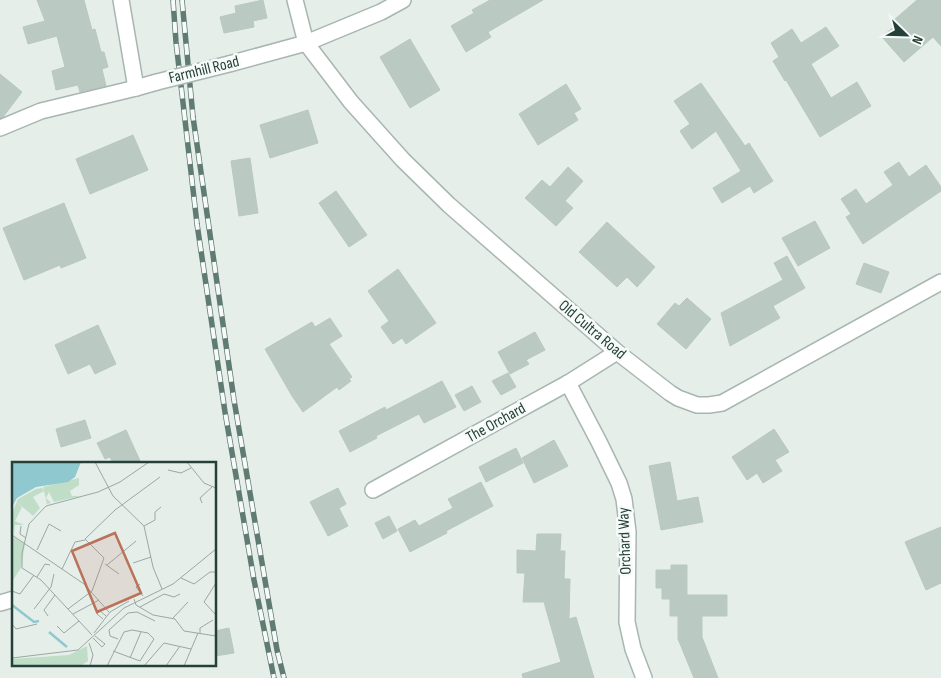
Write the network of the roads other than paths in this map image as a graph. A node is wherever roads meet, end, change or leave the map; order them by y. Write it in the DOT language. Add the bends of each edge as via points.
graph roads {
  1 [pos="121,0"];
  2 [pos="295,0"];
  3 [pos="403,0"];
  4 [pos="306,43"];
  5 [pos="136,88"];
  6 [pos="0,128"];
  7 [pos="941,282"];
  8 [pos="617,352"];
  9 [pos="568,384"];
  10 [pos="373,490"];
  11 [pos="644,678"];
  1 -- 5 [label="street"];
  2 -- 4 [label="street"];
  3 -- 4 [label="street, Farmhill Road"];
  4 -- 5 [label="street, Farmhill Road, bridge"];
  4 -- 8 [label="street, Old Cultra Road" via="351,102 403,160 449,205"];
  5 -- 6 [label="street, Farmhill Road" via="41,111"];
  7 -- 8 [label="street, Old Cultra Road" via="722,403 697,405 678,398"];
  8 -- 9 [label="street, The Orchard"];
  9 -- 10 [label="street, The Orchard"];
  9 -- 11 [label="street, Orchard Way" via="624,498 628,532 627,622"];
}
